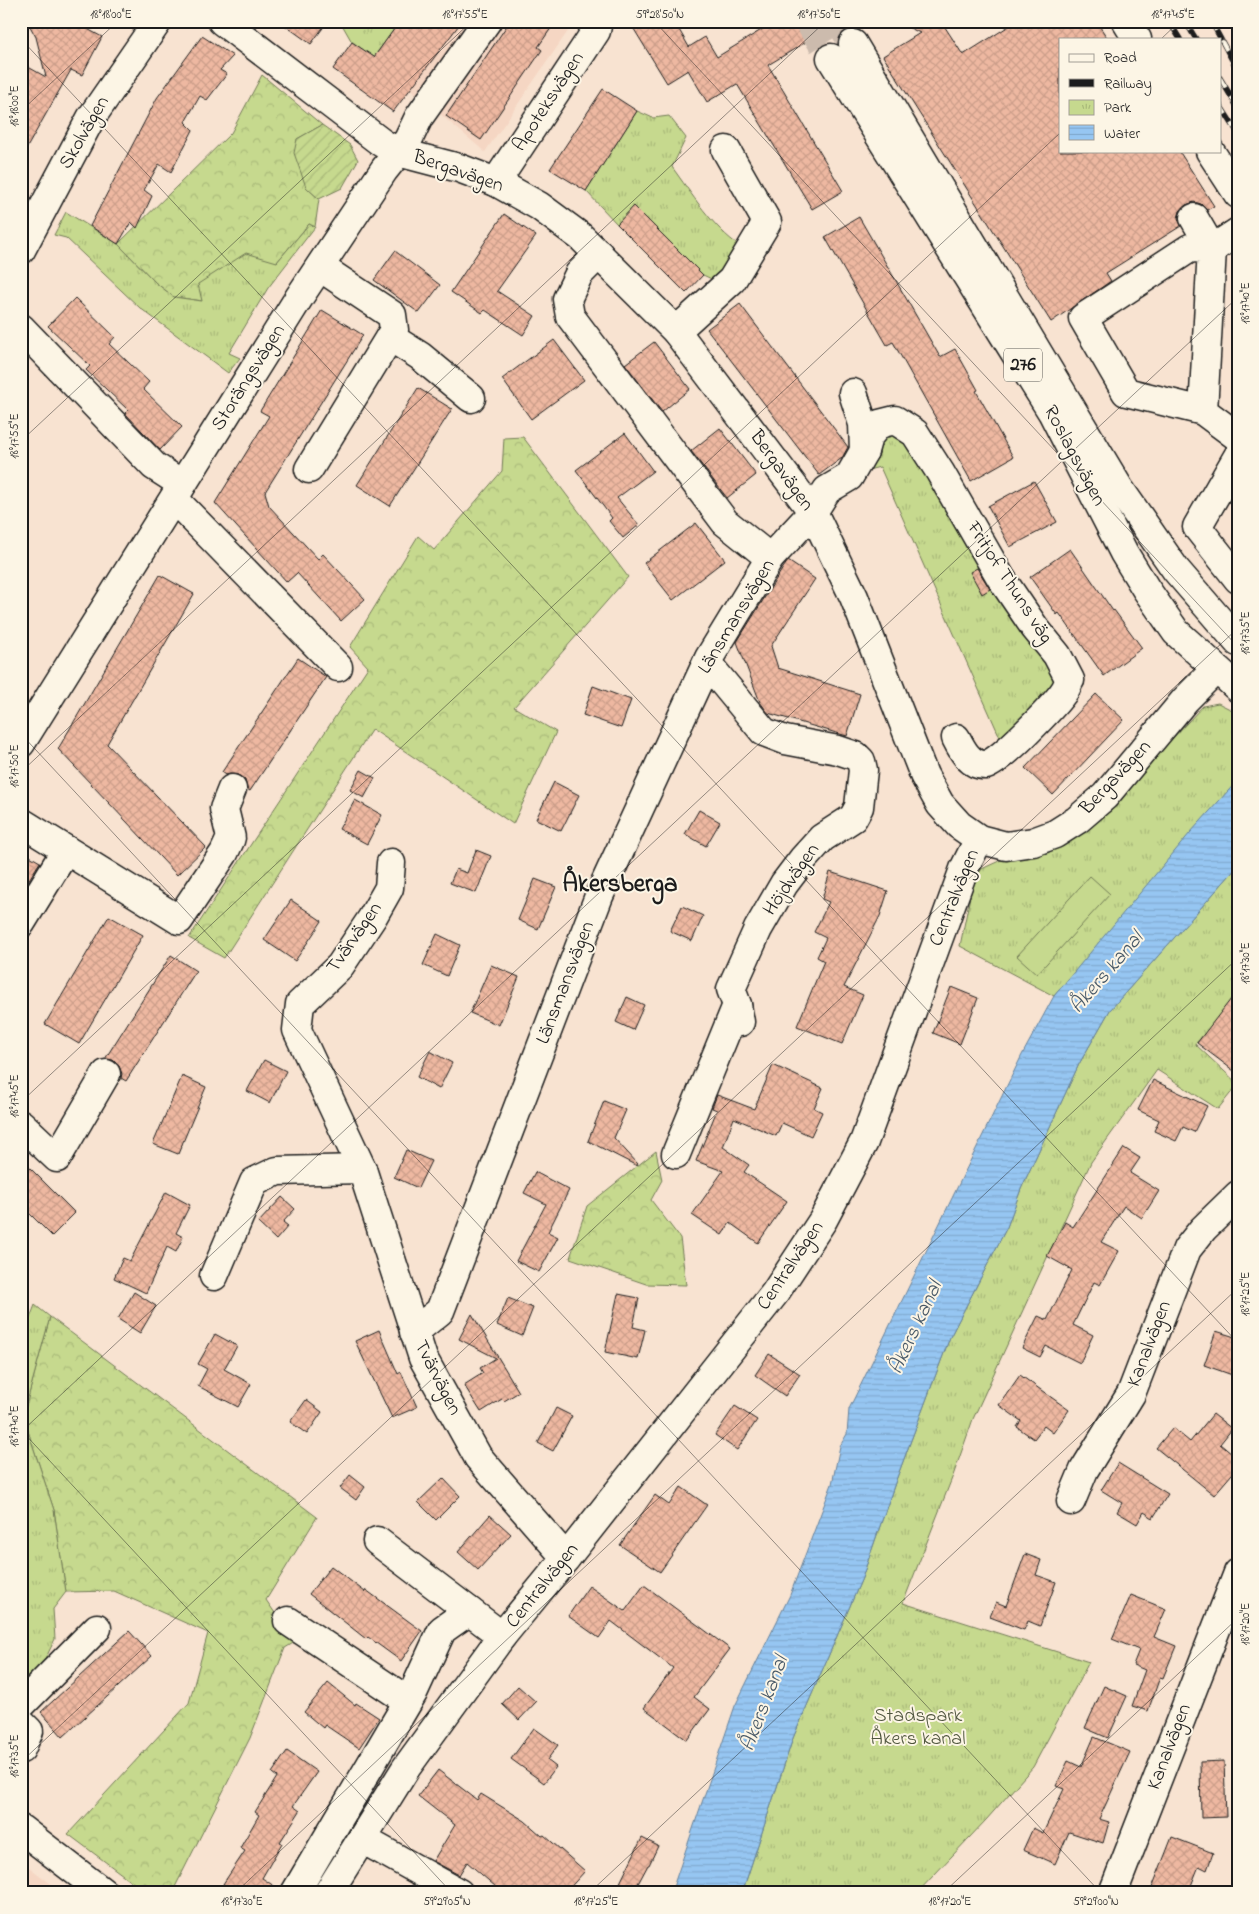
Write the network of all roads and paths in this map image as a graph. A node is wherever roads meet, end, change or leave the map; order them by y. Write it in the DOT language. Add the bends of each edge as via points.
graph roads {
  1 [pos="158,21"];
  2 [pos="222,21"];
  3 [pos="487,21"];
  4 [pos="598,21"];
  5 [pos="1126,21"];
  6 [pos="1136,38"];
  7 [pos="726,150"];
  8 [pos="398,152"];
  9 [pos="1211,152"];
  10 [pos="496,182"];
  11 [pos="1238,194"];
  12 [pos="1194,218"];
  13 [pos="1238,232"];
  14 [pos="1212,249"];
  15 [pos="21,250"];
  16 [pos="599,254"];
  17 [pos="320,267"];
  18 [pos="21,328"];
  19 [pos="676,331"];
  20 [pos="390,337"];
  21 [pos="853,393"];
  22 [pos="471,398"];
  23 [pos="1202,411"];
  24 [pos="1238,437"];
  25 [pos="864,451"];
  26 [pos="1238,456"];
  27 [pos="309,470"];
  28 [pos="178,492"];
  29 [pos="812,512"];
  30 [pos="770,558"];
  31 [pos="1234,562"];
  32 [pos="1238,642"];
  33 [pos="707,663"];
  34 [pos="338,667"];
  35 [pos="1227,669"];
  36 [pos="1238,688"];
  37 [pos="23,735"];
  38 [pos="956,738"];
  39 [pos="232,789"];
  40 [pos="21,822"];
  41 [pos="979,839"];
  42 [pos="66,850"];
  43 [pos="390,863"];
  44 [pos="21,923"];
  45 [pos="106,1074"];
  46 [pos="21,1124"];
  47 [pos="676,1154"];
  48 [pos="362,1169"];
  49 [pos="1238,1195"];
  50 [pos="214,1276"];
  51 [pos="414,1332"];
  52 [pos="1071,1502"];
  53 [pos="377,1540"];
  54 [pos="566,1558"];
  55 [pos="1238,1573"];
  56 [pos="470,1611"];
  57 [pos="288,1621"];
  58 [pos="97,1628"];
  59 [pos="502,1636"];
  60 [pos="408,1701"];
  61 [pos="21,1705"];
  62 [pos="21,1723"];
  63 [pos="21,1749"];
  64 [pos="21,1829"];
  65 [pos="362,1839"];
  66 [pos="104,1893"];
  67 [pos="295,1893"];
  68 [pos="328,1893"];
  69 [pos="459,1893"];
  70 [pos="1114,1893"];
  1 -- 15 [label="street, Skolvägen" via="91,118"];
  2 -- 8 [label="street, Bergavägen"];
  3 -- 8 [label="street, Storängsvägen"];
  4 -- 10 [label="street, Apoteksvägen" via="596,31"];
  5 -- 6 [label="street"];
  7 -- 19 [label="street" via="767,222 732,280"];
  8 -- 10 [label="street, Bergavägen" via="459,168"];
  8 -- 17 [label="street, Storängsvägen"];
  9 -- 11 [label="street"];
  10 -- 16 [label="street, Bergavägen" via="540,206 581,236"];
  12 -- 14 [label="street"];
  13 -- 14 [label="street"];
  14 -- 23 [label="street"];
  14 -- 23 [label="street" via="1190,248 1083,318 1126,392"];
  16 -- 19 [label="street, Bergavägen"];
  16 -- 30 [label="street" via="579,274 571,291 567,300 570,316 725,522"];
  17 -- 20 [label="street" via="392,315 394,330"];
  17 -- 28 [label="street, Storängsvägen"];
  18 -- 28 [label="street"];
  19 -- 29 [label="street, Bergavägen"];
  20 -- 22 [label="street" via="420,356"];
  20 -- 27 [label="street"];
  21 -- 25 [label="street" via="863,424"];
  23 -- 24 [label="street"];
  25 -- 29 [label="street, Fritjof Thuns väg" via="856,486 828,490"];
  25 -- 38 [label="street, Fritjof Thuns väg" via="868,437 879,424 895,420 915,433 1001,578 1057,655 1070,680 1065,690 1021,738 988,765 977,764 963,753"];
  26 -- 31 [label="street" via="1197,527"];
  28 -- 34 [label="street"];
  28 -- 37 [label="street, Storängsvägen"];
  29 -- 30 [label="street, Länsmansvägen"];
  29 -- 41 [label="street, Bergavägen" via="854,597 924,776 940,804 959,825"];
  30 -- 33 [label="street, Länsmansvägen"];
  32 -- 35 [label="street, Roslagsvägen / 276" via="1176,570 1119,488 842,51 1052,412 1146,589 1176,632"];
  33 -- 47 [label="street, Höjdvägen" via="764,732 856,756 861,761 862,770 860,807 853,818 822,838 803,859 758,929 731,988 739,1014"];
  33 -- 51 [label="street, Länsmansvägen" via="599,896 440,1311"];
  35 -- 36 [label="street, Roslagsvägen / 276"];
  35 -- 41 [label="street, Bergavägen" via="1185,700 1104,796 1077,820 1033,842 1006,846"];
  39 -- 42 [label="street" via="224,809 231,838 179,920"];
  40 -- 42 [label="street"];
  41 -- 54 [label="street, Centralvägen" via="964,869 864,1142 823,1220 775,1293"];
  42 -- 44 [label="street"];
  43 -- 48 [label="street, Tvärvägen" via="389,888 340,966 300,1004 297,1030"];
  45 -- 46 [label="street" via="57,1158"];
  48 -- 50 [label="street" via="277,1171 254,1182"];
  48 -- 51 [label="street, Tvärvägen"];
  49 -- 52 [label="street, Kanalvägen" via="1187,1249 1131,1394 1084,1470"];
  51 -- 54 [label="street, Tvärvägen" via="423,1358 478,1456"];
  53 -- 56 [label="street, Centralvägen"];
  54 -- 59 [label="street, Centralvägen"];
  55 -- 70 [label="street, Kanalvägen"];
  56 -- 59 [label="street, Centralvägen"];
  56 -- 60 [label="street" via="442,1630"];
  57 -- 60 [label="street"];
  58 -- 61 [label="street"];
  59 -- 65 [label="street, Centralvägen" via="406,1768"];
  60 -- 67 [label="street"];
  62 -- 63 [label="street" via="29,1731"];
  64 -- 66 [label="street"];
  65 -- 68 [label="street, Centralvägen"];
  65 -- 69 [label="street"];
}
